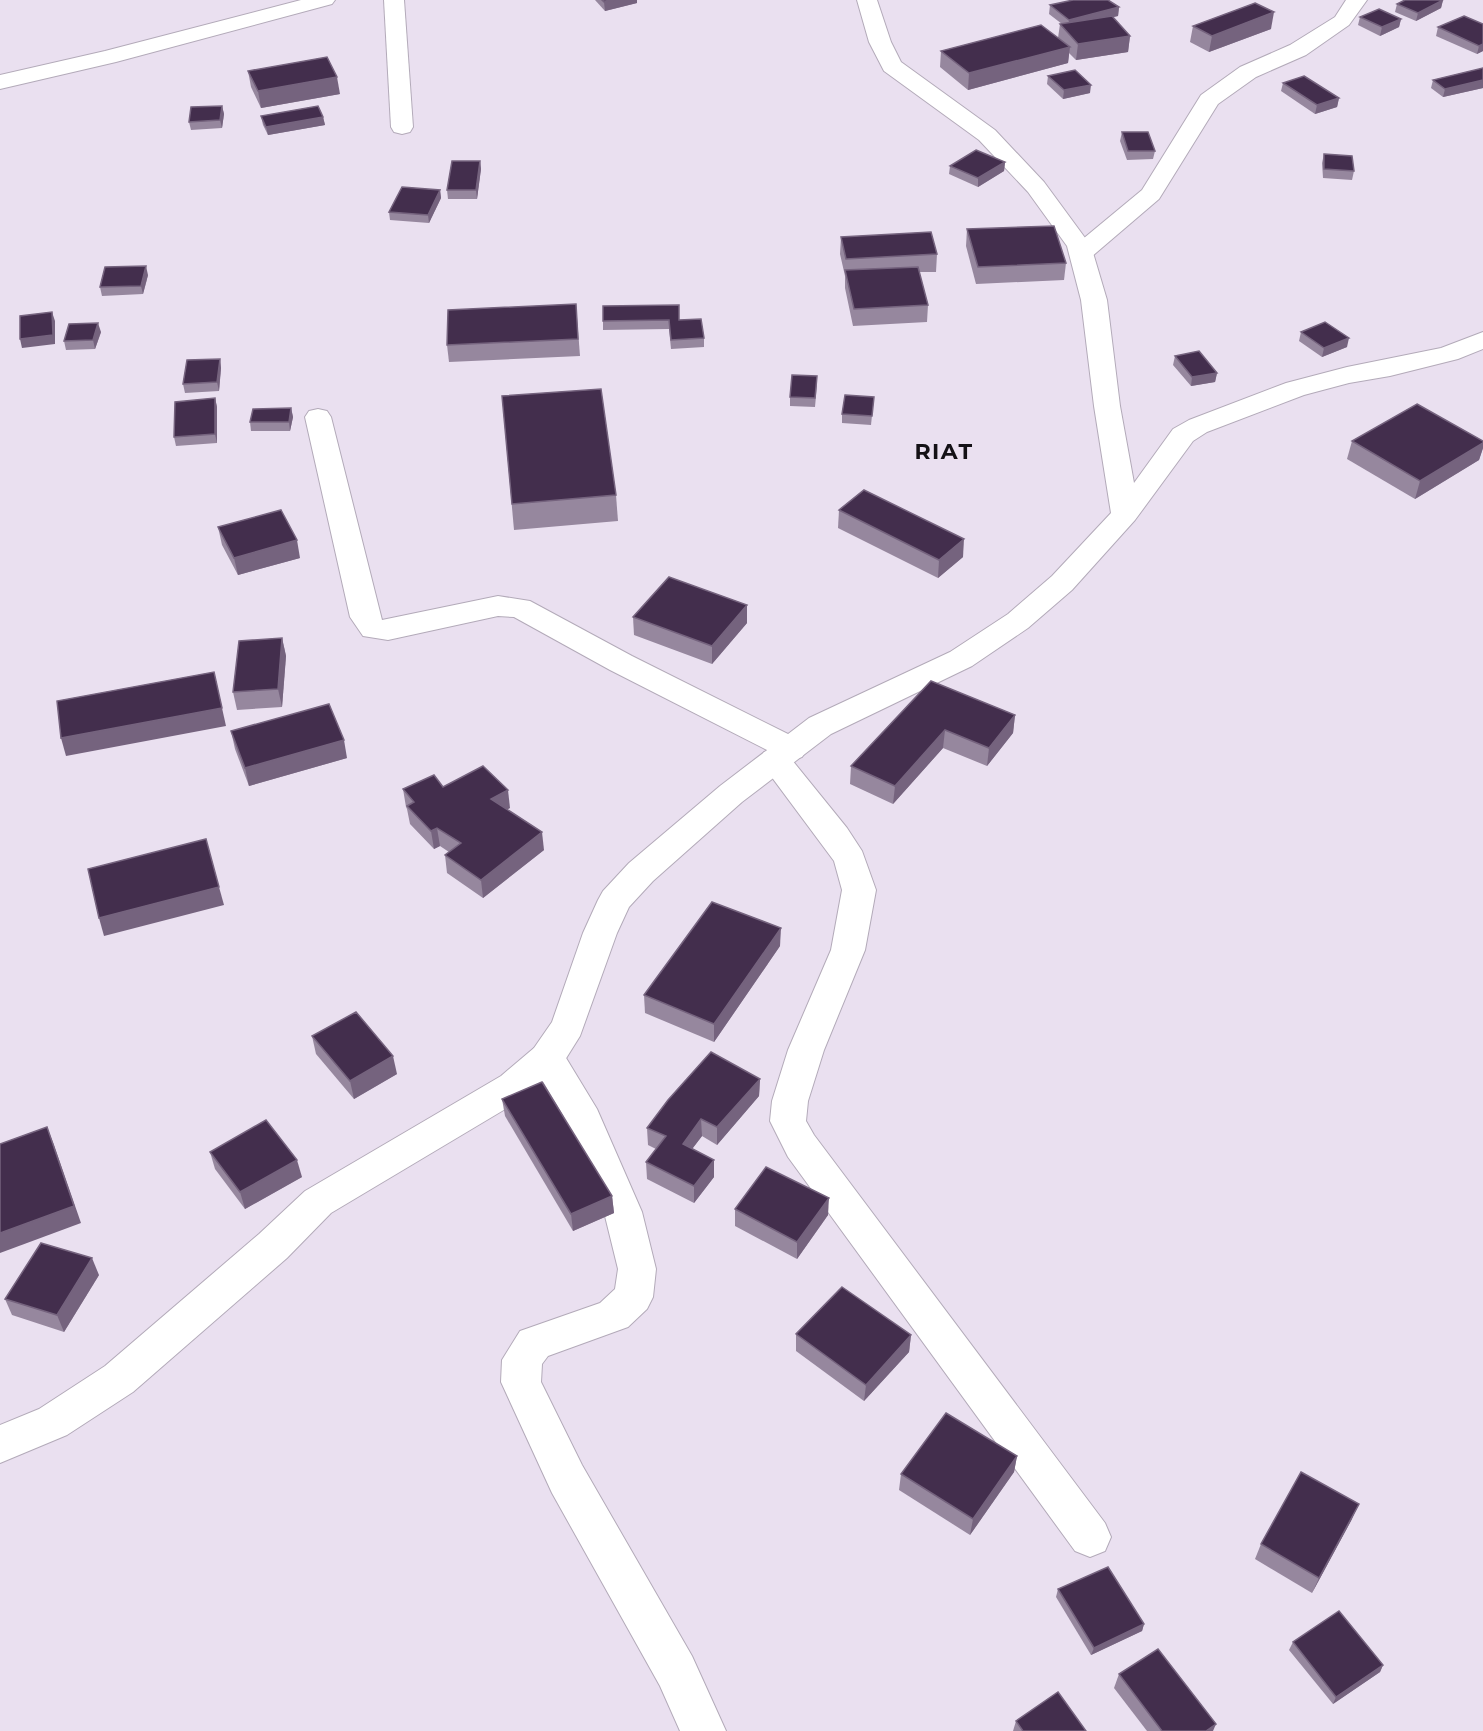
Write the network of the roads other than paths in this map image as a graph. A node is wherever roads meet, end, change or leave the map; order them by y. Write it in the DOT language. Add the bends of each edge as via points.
graph roads {
  1 [pos="325,0"];
  2 [pos="393,0"];
  3 [pos="867,0"];
  4 [pos="1357,0"];
  5 [pos="0,82"];
  6 [pos="402,127"];
  7 [pos="1081,253"];
  8 [pos="1483,340"];
  9 [pos="318,417"];
  10 [pos="1125,514"];
  11 [pos="783,754"];
  12 [pos="547,1058"];
  13 [pos="0,1444"];
  14 [pos="1090,1538"];
  15 [pos="703,1731"];
  1 -- 5 [label="street"];
  2 -- 6 [label="street"];
  3 -- 7 [label="street" via="892,66 987,135 1036,187"];
  4 -- 7 [label="street" via="1342,21 1298,50 1248,72 1209,100 1151,194"];
  7 -- 10 [label="street" via="1094,300"];
  8 -- 10 [label="street" via="1449,354 1295,389 1198,426 1183,435"];
  9 -- 11 [label="street" via="365,618 374,629 388,630 498,606 520,608"];
  10 -- 11 [label="street" via="1062,583 1018,621 961,659 820,726"];
  11 -- 12 [label="street" via="713,809 615,900 568,1026"];
  11 -- 14 [label="street" via="850,860 859,890 848,950 806,1050 788,1121 801,1146"];
  12 -- 13 [label="street" via="514,1086 318,1202 119,1379 53,1422"];
  12 -- 15 [label="street" via="579,1109 623,1212 637,1269 633,1297 614,1315 534,1343 522,1360 521,1382 567,1479 676,1671"];
}
